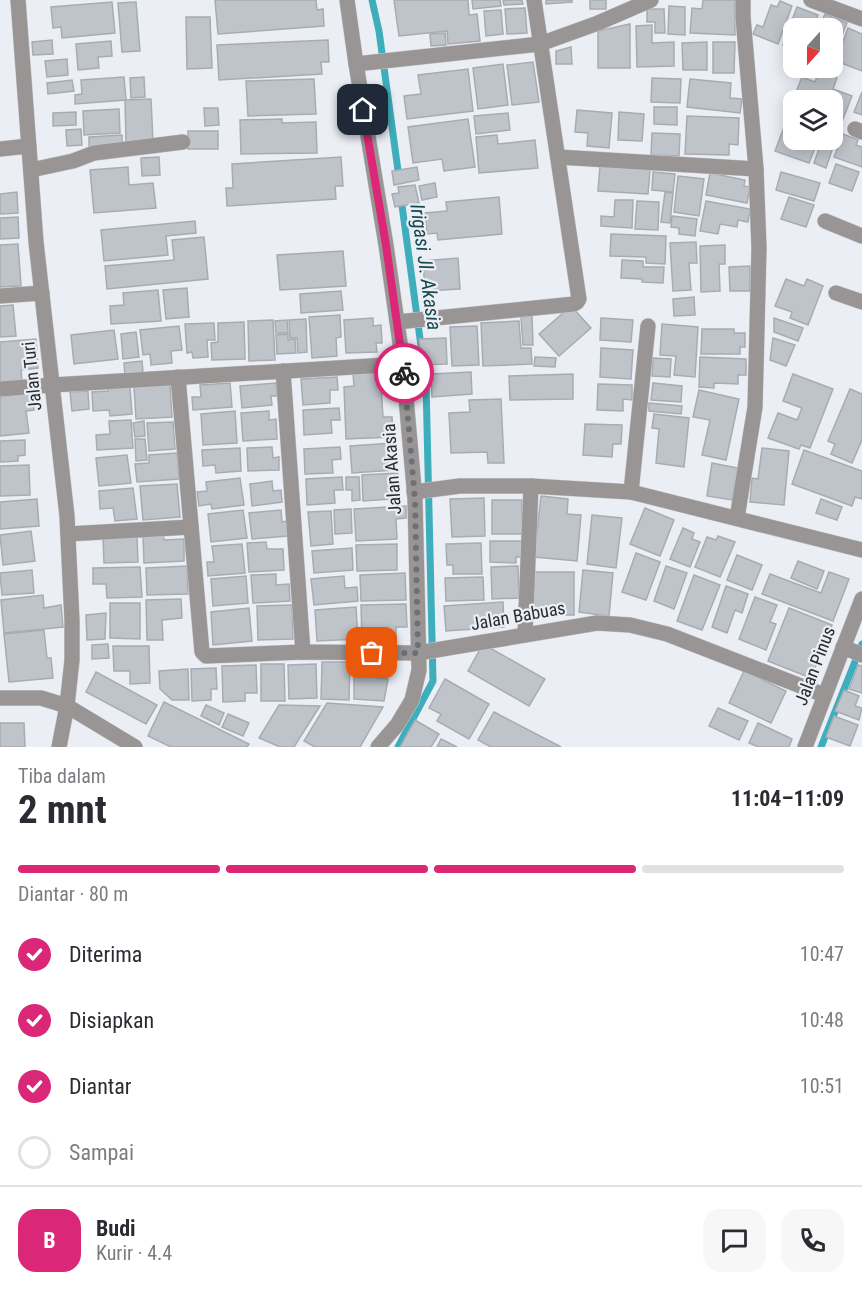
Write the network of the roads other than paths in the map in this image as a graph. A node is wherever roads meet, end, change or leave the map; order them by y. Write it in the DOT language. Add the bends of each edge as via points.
graph roads {
  1 [pos="18,0"];
  2 [pos="346,0"];
  3 [pos="534,0"];
  4 [pos="651,0"];
  5 [pos="743,0"];
  6 [pos="811,0"];
  7 [pos="862,19"];
  8 [pos="540,44"];
  9 [pos="356,64"];
  10 [pos="183,142"];
  11 [pos="29,146"];
  12 [pos="0,148"];
  13 [pos="558,157"];
  14 [pos="756,169"];
  15 [pos="31,170"];
  16 [pos="825,221"];
  17 [pos="862,236"];
  18 [pos="42,293"];
  19 [pos="836,293"];
  20 [pos="0,296"];
  21 [pos="862,302"];
  22 [pos="397,322"];
  23 [pos="648,326"];
  24 [pos="403,364"];
  25 [pos="283,371"];
  26 [pos="178,378"];
  27 [pos="53,385"];
  28 [pos="0,389"];
  29 [pos="531,486"];
  30 [pos="414,492"];
  31 [pos="631,492"];
  32 [pos="737,518"];
  33 [pos="191,527"];
  34 [pos="68,534"];
  35 [pos="862,550"];
  36 [pos="862,599"];
  37 [pos="525,634"];
  38 [pos="843,647"];
  39 [pos="303,652"];
  40 [pos="418,653"];
  41 [pos="862,655"];
  42 [pos="824,695"];
  43 [pos="0,698"];
  44 [pos="67,706"];
  45 [pos="59,747"];
  46 [pos="135,747"];
  47 [pos="378,747"];
  48 [pos="805,747"];
  1 -- 11 [label="street, Jalan Turi"];
  2 -- 9 [label="street, Jalan Akasia"];
  3 -- 8 [label="street"];
  4 -- 8 [label="street"];
  5 -- 14 [label="street"];
  6 -- 7 [label="street"];
  8 -- 9 [label="street"];
  8 -- 13 [label="street"];
  9 -- 22 [label="street, Jalan Akasia"];
  10 -- 15 [label="street" via="94,153"];
  11 -- 12 [label="street"];
  11 -- 15 [label="street, Jalan Turi"];
  13 -- 14 [label="street"];
  13 -- 22 [label="street" via="577,302"];
  14 -- 32 [label="street" via="759,248 755,407"];
  15 -- 18 [label="street, Jalan Turi"];
  16 -- 17 [label="street"];
  18 -- 20 [label="street"];
  18 -- 27 [label="street, Jalan Turi"];
  19 -- 21 [label="street"];
  22 -- 24 [label="street, Jalan Akasia"];
  23 -- 31 [label="street"];
  24 -- 25 [label="street"];
  24 -- 30 [label="street, Jalan Akasia"];
  25 -- 26 [label="street"];
  25 -- 39 [label="street"];
  26 -- 27 [label="street"];
  26 -- 33 [label="street"];
  27 -- 28 [label="street"];
  27 -- 34 [label="street, Jalan Turi"];
  29 -- 30 [label="street" via="460,486"];
  29 -- 31 [label="street"];
  29 -- 37 [label="street"];
  30 -- 40 [label="street, Jalan Akasia"];
  31 -- 32 [label="street"];
  32 -- 35 [label="street"];
  33 -- 34 [label="street"];
  33 -- 39 [label="street, Jalan Babuas" via="202,652 206,656"];
  34 -- 44 [label="street, Jalan Turi" via="72,660"];
  36 -- 38 [label="street, Jalan Pinus"];
  37 -- 40 [label="street, Jalan Babuas"];
  37 -- 42 [label="street, Jalan Babuas" via="597,623 630,625 667,634"];
  38 -- 41 [label="street"];
  38 -- 42 [label="street, Jalan Pinus"];
  39 -- 40 [label="street, Jalan Babuas"];
  40 -- 47 [label="street, Jalan Akasia" via="419,670 412,700"];
  42 -- 48 [label="street, Jalan Pinus"];
  43 -- 44 [label="street" via="41,698"];
  44 -- 45 [label="street, Jalan Turi"];
  44 -- 46 [label="street"];
}
